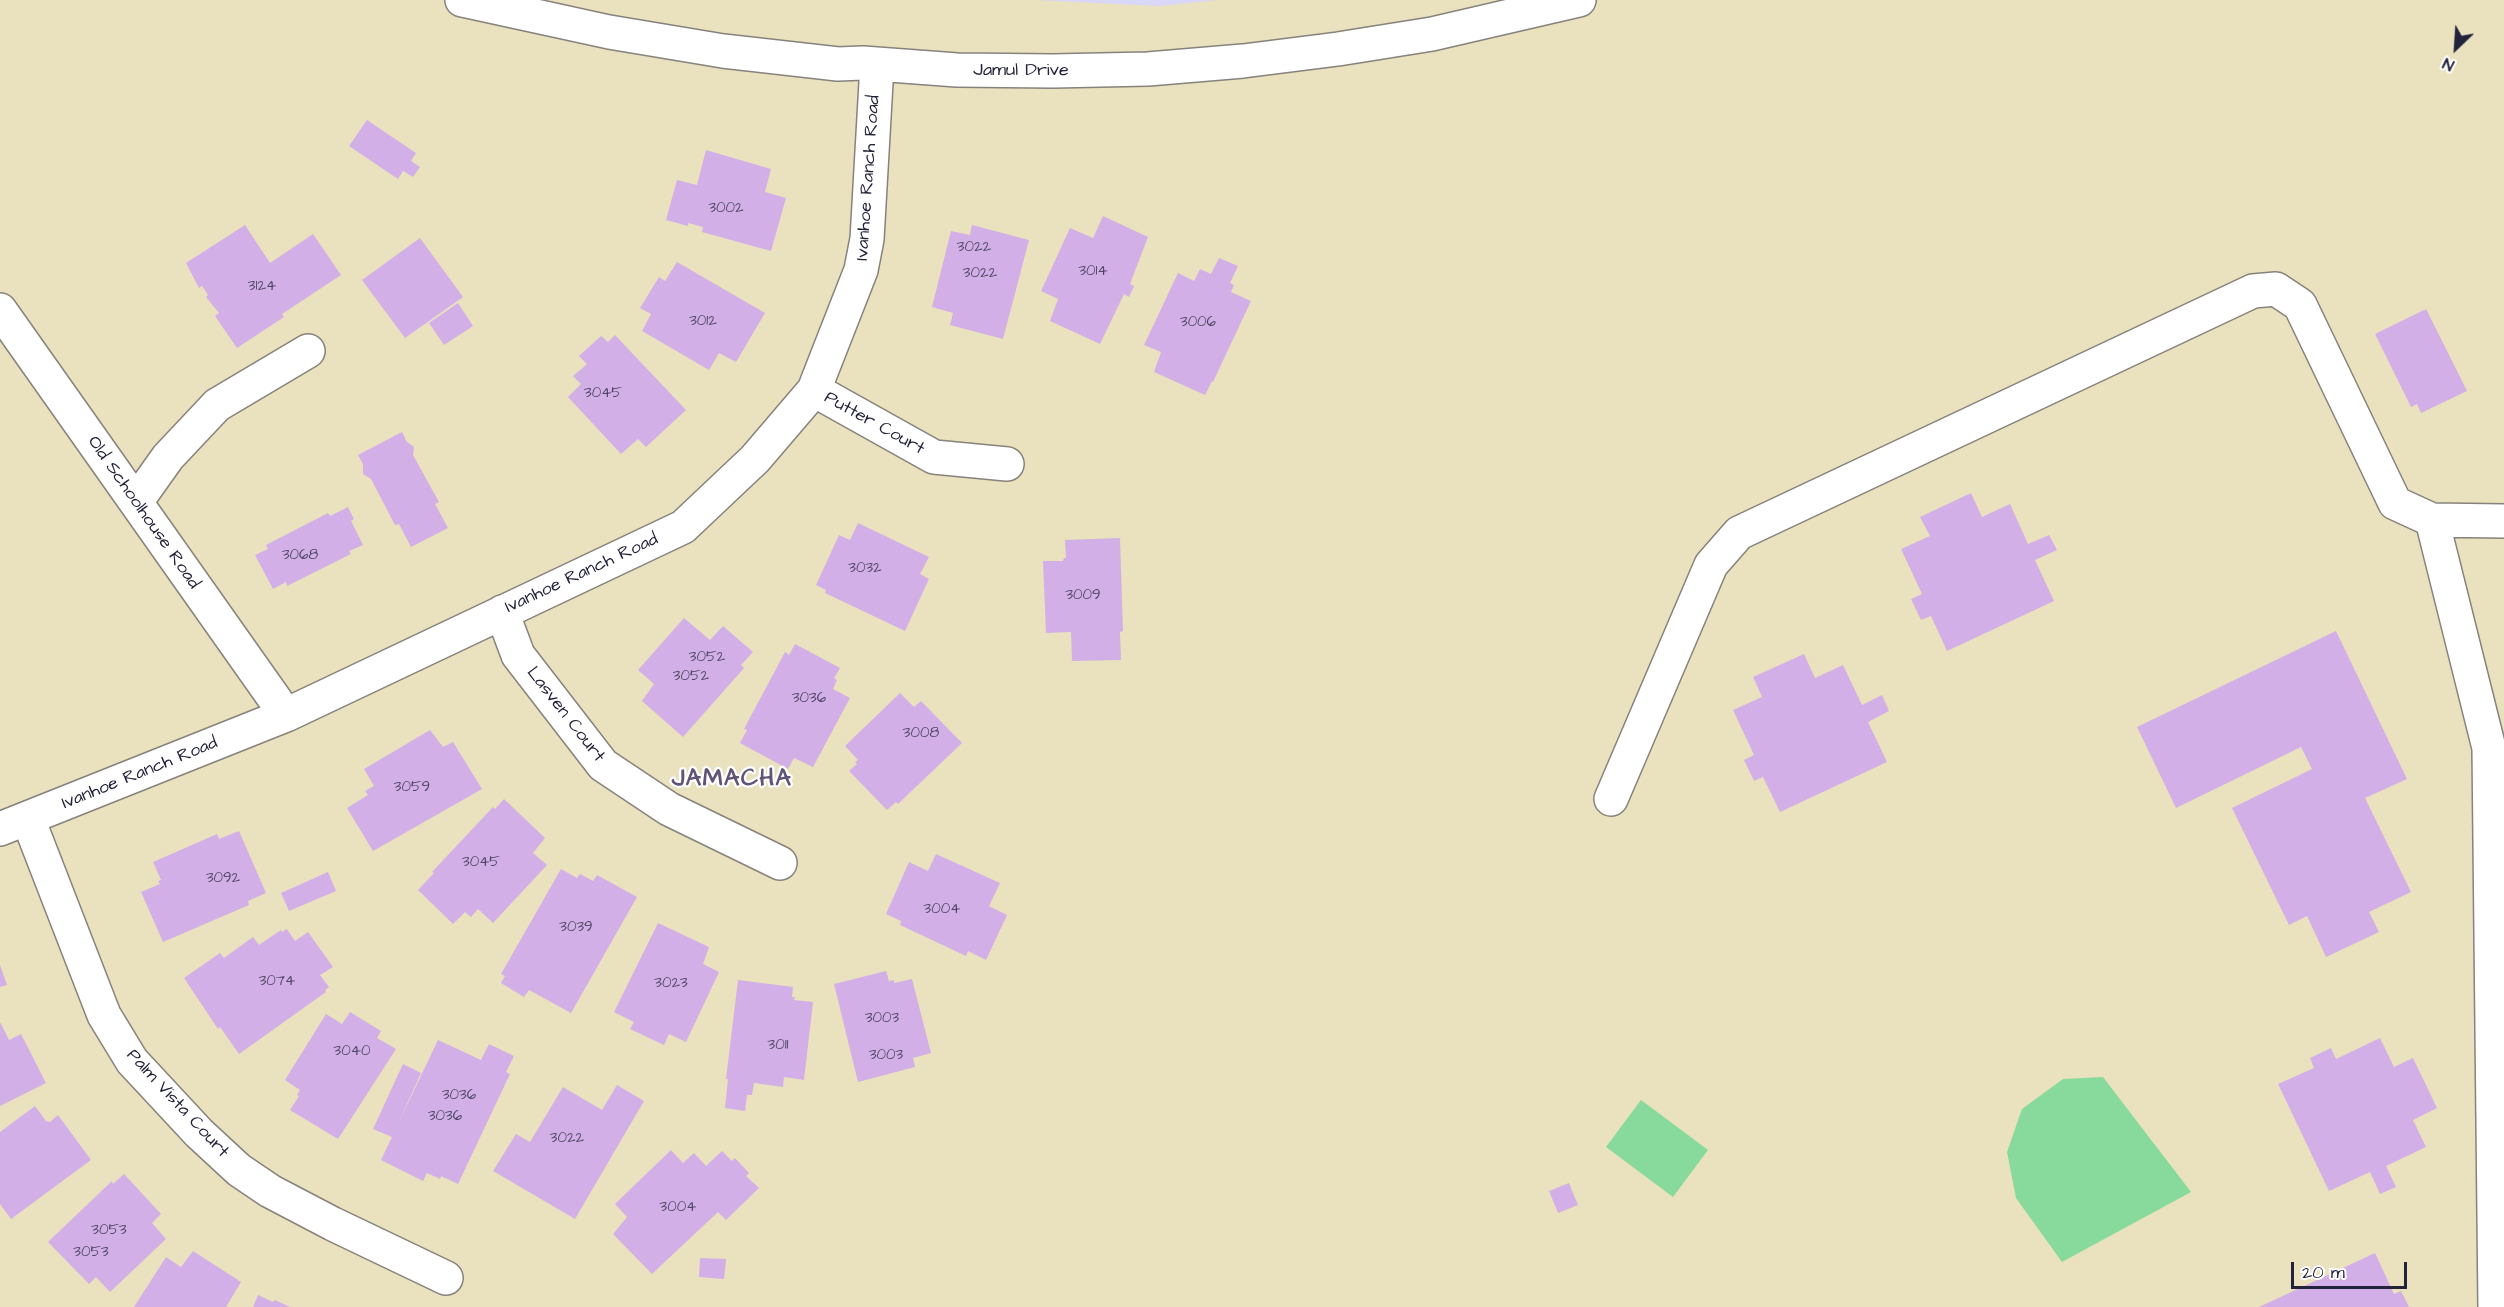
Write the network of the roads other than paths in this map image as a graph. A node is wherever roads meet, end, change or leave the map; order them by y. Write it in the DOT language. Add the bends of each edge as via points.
graph roads {
  1 [pos="462,0"];
  2 [pos="1579,0"];
  3 [pos="877,65"];
  4 [pos="0,310"];
  5 [pos="308,351"];
  6 [pos="814,390"];
  7 [pos="1006,464"];
  8 [pos="136,502"];
  9 [pos="2432,520"];
  10 [pos="2504,521"];
  11 [pos="502,612"];
  12 [pos="286,716"];
  13 [pos="1611,799"];
  14 [pos="14,824"];
  15 [pos="780,863"];
  16 [pos="446,1278"];
  17 [pos="2495,1307"];
  1 -- 3 [label="street, Jamul Drive" via="609,32 723,51"];
  2 -- 3 [label="street, Jamul Drive" via="1432,34 1243,61 1053,71"];
  3 -- 6 [label="street, Ivanhoe Ranch Road" via="867,239 861,270"];
  4 -- 8 [label="street, Old Schoolhouse Road"];
  5 -- 8 [label="street" via="217,405 168,458"];
  6 -- 7 [label="street, Putter Court" via="934,458"];
  6 -- 11 [label="street, Ivanhoe Ranch Road" via="755,459 682,527"];
  8 -- 12 [label="street, Old Schoolhouse Road"];
  9 -- 10 [label="street"];
  9 -- 13 [label="street" via="2395,502 2300,305 2276,289 2253,291 1739,533 1711,565"];
  9 -- 17 [label="street" via="2489,748"];
  11 -- 12 [label="street, Ivanhoe Ranch Road"];
  11 -- 15 [label="street, Lasven Court" via="518,655 603,765 669,809"];
  12 -- 14 [label="street, Ivanhoe Ranch Road"];
  14 -- 16 [label="street, Palm Vista Court" via="104,1015 132,1061 199,1133 239,1170 270,1191"];
}
